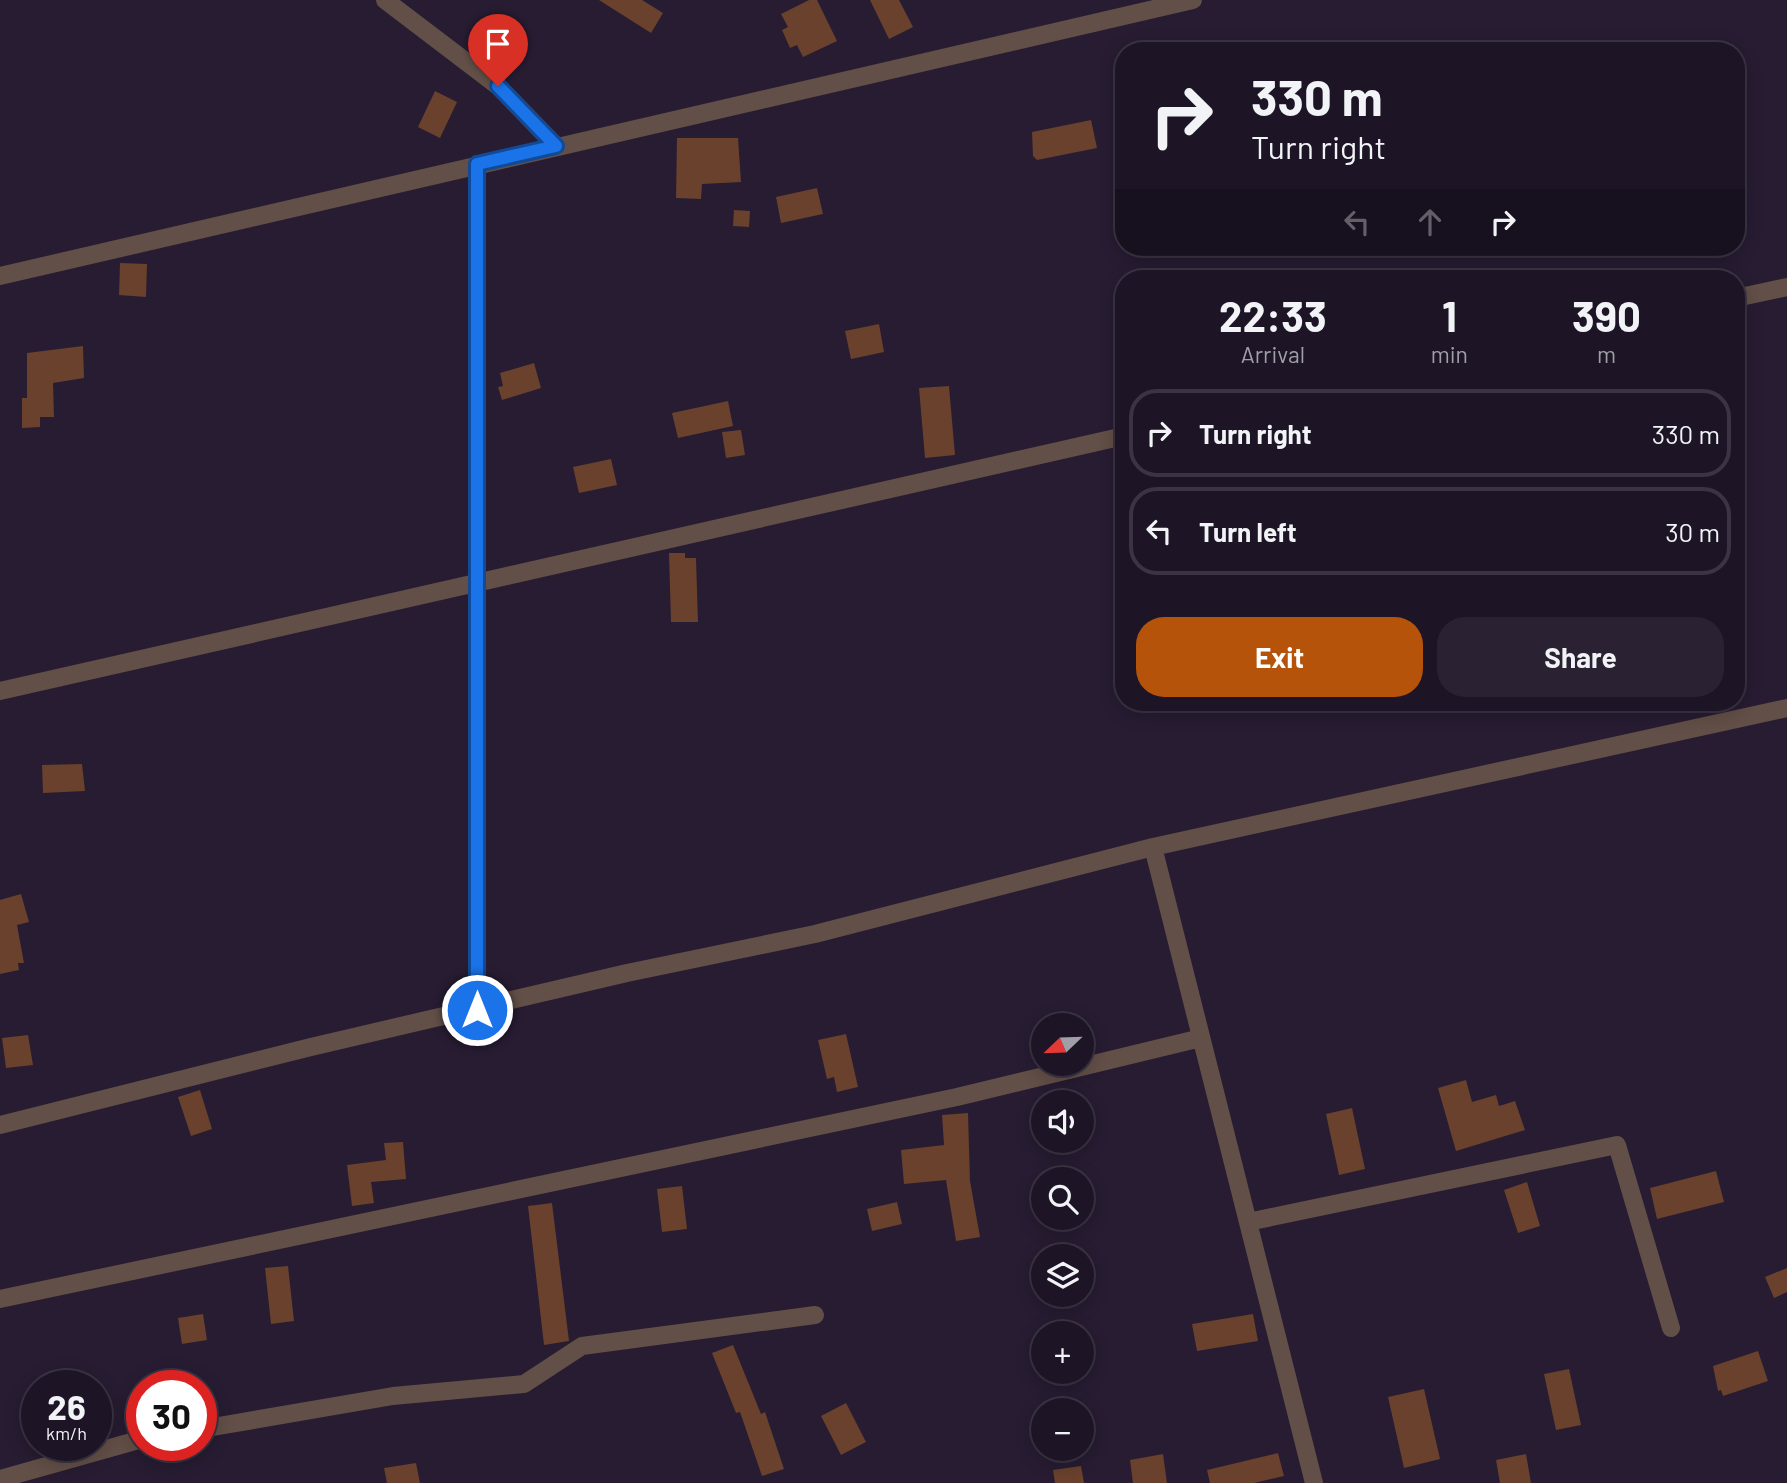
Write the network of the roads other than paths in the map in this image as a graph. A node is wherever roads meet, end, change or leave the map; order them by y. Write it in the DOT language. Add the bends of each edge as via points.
graph roads {
  1 [pos="385,0"];
  2 [pos="1193,0"];
  3 [pos="556,146"];
  4 [pos="477,164"];
  5 [pos="0,276"];
  6 [pos="1787,287"];
  7 [pos="1745,296"];
  8 [pos="1115,438"];
  9 [pos="478,582"];
  10 [pos="0,691"];
  11 [pos="1787,708"];
  12 [pos="1153,847"];
  13 [pos="477,1010"];
  14 [pos="1201,1038"];
  15 [pos="0,1125"];
  16 [pos="1248,1222"];
  17 [pos="0,1299"];
  18 [pos="815,1315"];
  19 [pos="1671,1328"];
  20 [pos="217,1426"];
  21 [pos="126,1444"];
  22 [pos="0,1479"];
  23 [pos="1314,1483"];
  1 -- 3 [label="street" via="498,86"];
  2 -- 3 [label="street"];
  3 -- 4 [label="street"];
  4 -- 5 [label="street"];
  4 -- 9 [label="street"];
  6 -- 7 [label="street"];
  8 -- 9 [label="street"];
  9 -- 10 [label="street"];
  9 -- 13 [label="street"];
  11 -- 12 [label="street"];
  12 -- 13 [label="street" via="815,934"];
  12 -- 14 [label="street"];
  13 -- 15 [label="street"];
  14 -- 16 [label="street"];
  14 -- 17 [label="street" via="957,1097"];
  16 -- 19 [label="street" via="1617,1144"];
  16 -- 23 [label="street"];
  18 -- 20 [label="street" via="582,1346 524,1384 393,1396"];
  21 -- 22 [label="street"];
}
